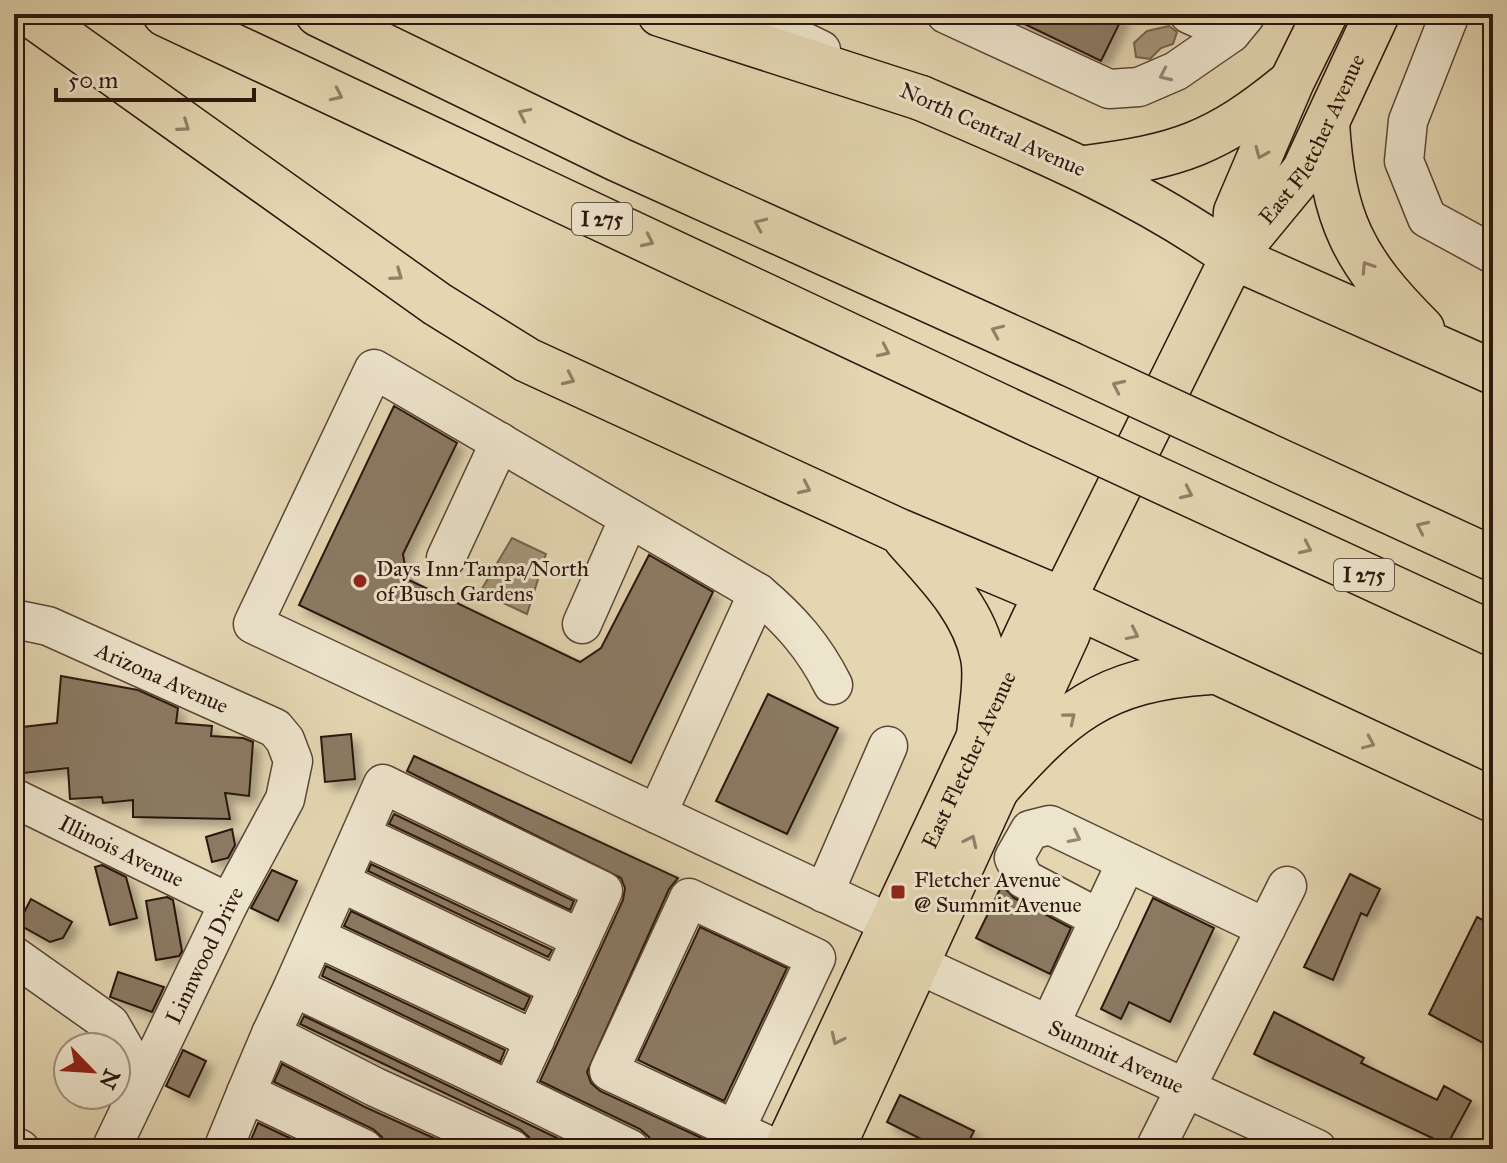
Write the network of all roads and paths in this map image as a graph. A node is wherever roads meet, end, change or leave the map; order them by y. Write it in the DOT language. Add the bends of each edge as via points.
graph roads {
  1 [pos="30,14"];
  2 [pos="165,14"];
  3 [pos="318,14"];
  4 [pos="660,14"];
  5 [pos="747,14"];
  6 [pos="946,14"];
  7 [pos="1189,14"];
  8 [pos="1325,14"];
  9 [pos="1377,14"];
  10 [pos="1450,14"];
  11 [pos="1239,24"];
  12 [pos="1292,81"];
  13 [pos="921,98"];
  14 [pos="1327,123"];
  15 [pos="1085,168"];
  16 [pos="1493,254"];
  17 [pos="1233,257"];
  18 [pos="1438,345"];
  19 [pos="1493,372"];
  20 [pos="500,442"];
  21 [pos="629,518"];
  22 [pos="899,531"];
  23 [pos="446,558"];
  24 [pos="1493,559"];
  25 [pos="758,593"];
  26 [pos="1063,600"];
  27 [pos="14,619"];
  28 [pos="582,624"];
  29 [pos="1493,634"];
  30 [pos="1210,672"];
  31 [pos="833,685"];
  32 [pos="979,738"];
  33 [pos="888,746"];
  34 [pos="293,761"];
  35 [pos="994,792"];
  36 [pos="14,798"];
  37 [pos="1493,800"];
  38 [pos="657,814"];
  39 [pos="361,835"];
  40 [pos="1126,863"];
  41 [pos="340,882"];
  42 [pos="1287,886"];
  43 [pos="824,893"];
  44 [pos="229,903"];
  45 [pos="1100,919"];
  46 [pos="891,924"];
  47 [pos="1266,928"];
  48 [pos="316,937"];
  49 [pos="581,939"];
  50 [pos="14,956"];
  51 [pos="816,958"];
  52 [pos="915,963"];
  53 [pos="865,980"];
  54 [pos="293,987"];
  55 [pos="559,987"];
  56 [pos="1050,1024"];
  57 [pos="271,1034"];
  58 [pos="535,1040"];
  59 [pos="1184,1086"];
  60 [pos="137,1091"];
  61 [pos="511,1091"];
  62 [pos="246,1093"];
  63 [pos="731,1140"];
  64 [pos="14,1146"];
  65 [pos="20,1149"];
  66 [pos="111,1149"];
  67 [pos="223,1149"];
  68 [pos="364,1149"];
  69 [pos="511,1149"];
  70 [pos="630,1149"];
  71 [pos="776,1149"];
  72 [pos="786,1149"];
  73 [pos="832,1149"];
  74 [pos="1155,1149"];
  75 [pos="1317,1149"];
  1 -- 22 [label="main road, one-way" via="478,331 527,360"];
  2 -- 29 [label="main road, I 275, one-way, bridge"];
  24 -- 3 [label="main road, one-way, bridge" via="617,159"];
  4 -- 13 [label="main road"];
  5 -- 13 [label="street, North Central Avenue"];
  11 -- 6 [label="street, one-way" via="1176,71 1139,87 1109,89"];
  7 -- 11 [label="street"];
  8 -- 12 [label="main road, East Fletcher Avenue"];
  9 -- 14 [label="main road, East Fletcher Avenue"];
  10 -- 16 [label="street" via="1408,121 1404,161 1427,218"];
  12 -- 15 [label="main road" via="1262,106 1193,147"];
  12 -- 17 [label="main road, East Fletcher Avenue, one-way" via="1236,212"];
  13 -- 15 [label="main road, North Central Avenue"];
  14 -- 17 [label="main road, East Fletcher Avenue" via="1304,171"];
  18 -- 14 [label="main road, one-way" via="1376,280 1351,242 1333,186"];
  15 -- 17 [label="main road, North Central Avenue" via="1158,206"];
  17 -- 18 [label="main road, North Central Avenue"];
  17 -- 26 [label="main road, East Fletcher Avenue"];
  18 -- 19 [label="main road, North Central Avenue"];
  20 -- 21 [label="street"];
  20 -- 23 [label="street"];
  20 -- 38 [label="street" via="374,369 253,624"];
  21 -- 25 [label="street"];
  21 -- 28 [label="street"];
  22 -- 26 [label="main road"];
  22 -- 32 [label="main road" via="936,572 976,633 984,660"];
  25 -- 31 [label="street" via="815,649"];
  25 -- 38 [label="street"];
  26 -- 30 [label="main road, one-way"];
  26 -- 32 [label="main road, East Fletcher Avenue" via="1035,617"];
  26 -- 35 [label="main road, East Fletcher Avenue" via="1068,633"];
  27 -- 34 [label="street, Arizona Avenue" via="48,626 275,728"];
  35 -- 30 [label="main road, one-way" via="1031,750 1095,698 1153,678"];
  30 -- 37 [label="main road, one-way"];
  32 -- 46 [label="main road, East Fletcher Avenue"];
  33 -- 43 [label="street"];
  34 -- 44 [label="street, Linnwood Drive" via="285,799"];
  52 -- 35 [label="main road, East Fletcher Avenue, one-way"];
  36 -- 44 [label="street, Illinois Avenue"];
  38 -- 43 [label="street"];
  39 -- 41 [label="street"];
  39 -- 49 [label="street"];
  39 -- 49 [label="street" via="383,784 603,891"];
  40 -- 45 [label="street"];
  45 -- 40 [label="street, one-way" via="1024,879 1014,858 1030,830 1050,825"];
  40 -- 47 [label="street"];
  41 -- 48 [label="street"];
  41 -- 55 [label="street"];
  42 -- 47 [label="street"];
  43 -- 46 [label="street"];
  44 -- 60 [label="street, Linnwood Drive"];
  45 -- 56 [label="street"];
  46 -- 53 [label="main road, East Fletcher Avenue"];
  47 -- 59 [label="street"];
  48 -- 54 [label="street"];
  48 -- 58 [label="street"];
  49 -- 55 [label="street"];
  50 -- 60 [label="street" via="110,1024 129,1057"];
  51 -- 53 [label="street"];
  51 -- 63 [label="street"];
  51 -- 63 [label="street" via="689,898 609,1071"];
  52 -- 56 [label="street, Summit Avenue"];
  52 -- 73 [label="main road, East Fletcher Avenue"];
  53 -- 72 [label="main road, East Fletcher Avenue, one-way"];
  54 -- 57 [label="street"];
  54 -- 61 [label="street"];
  55 -- 58 [label="street"];
  56 -- 59 [label="street, Summit Avenue"];
  57 -- 62 [label="street"];
  57 -- 69 [label="street"];
  58 -- 61 [label="street"];
  59 -- 74 [label="street"];
  59 -- 75 [label="street, Summit Avenue"];
  60 -- 66 [label="street, Linnwood Drive"];
  61 -- 70 [label="street"];
  62 -- 67 [label="street"];
  62 -- 68 [label="street"];
  63 -- 71 [label="street"];
  64 -- 65 [label="street"];
}
